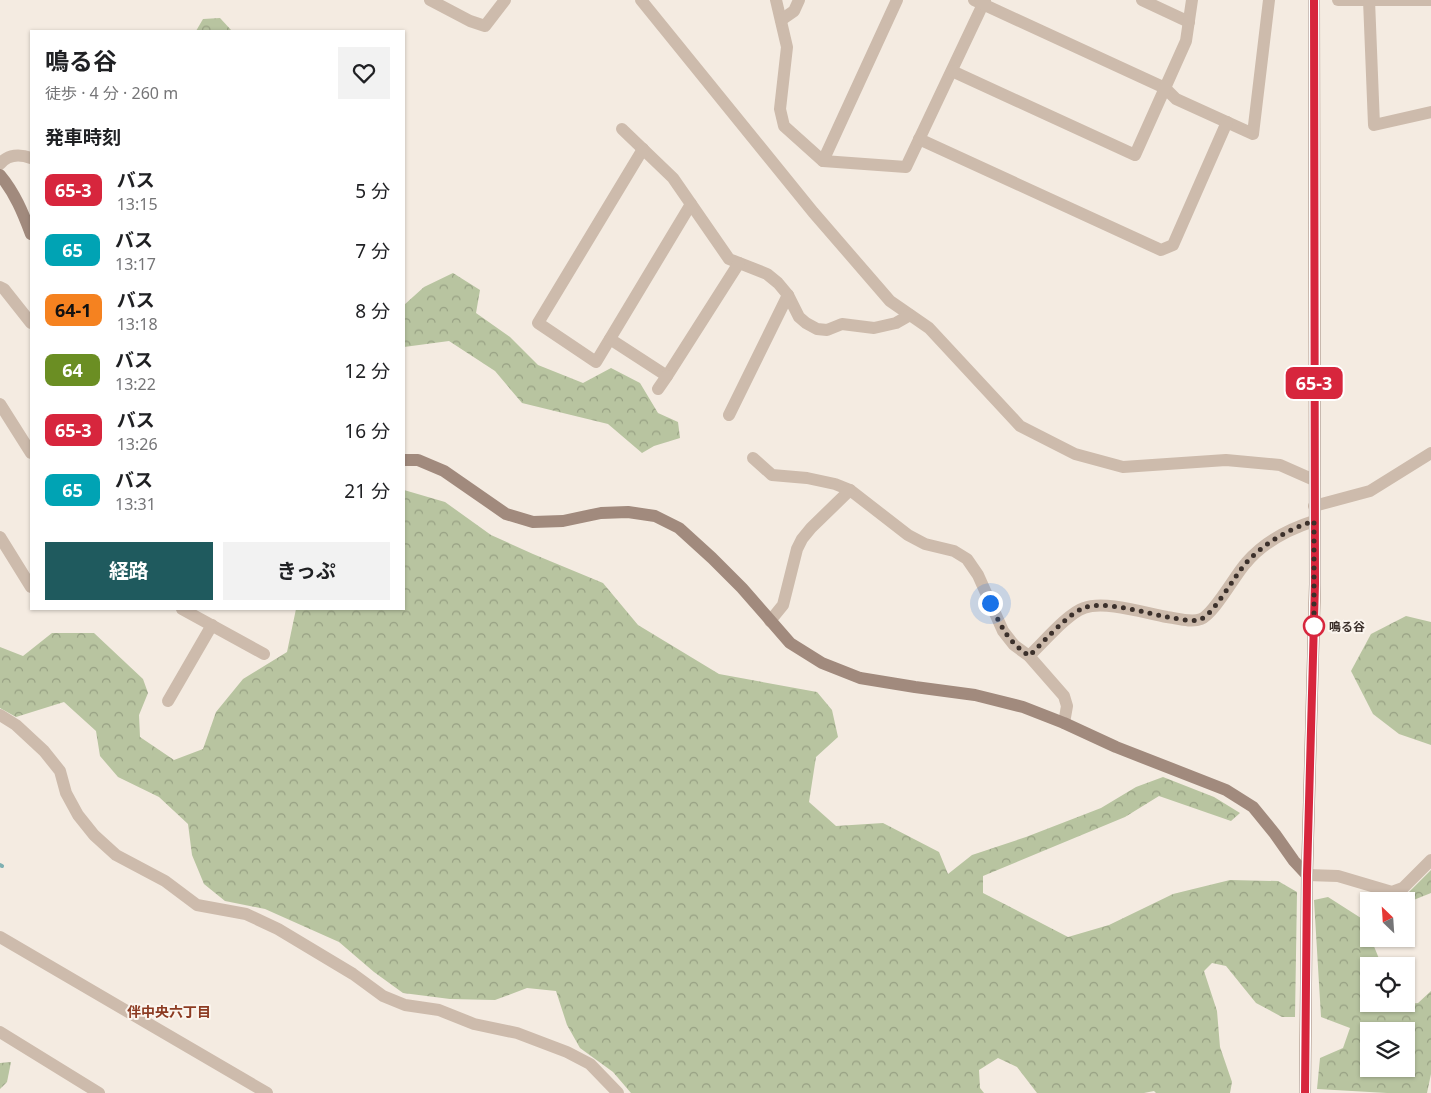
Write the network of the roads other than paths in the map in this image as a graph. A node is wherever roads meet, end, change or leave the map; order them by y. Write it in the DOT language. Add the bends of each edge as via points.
graph roads {
  1 [pos="430,0"];
  2 [pos="505,0"];
  3 [pos="641,0"];
  4 [pos="776,0"];
  5 [pos="799,0"];
  6 [pos="897,0"];
  7 [pos="1142,0"];
  8 [pos="1192,0"];
  9 [pos="1269,0"];
  10 [pos="1314,0"];
  11 [pos="1338,0"];
  12 [pos="1369,0"];
  13 [pos="1431,0"];
  14 [pos="981,2"];
  15 [pos="781,20"];
  16 [pos="1189,22"];
  17 [pos="952,71"];
  18 [pos="1165,88"];
  19 [pos="1431,112"];
  20 [pos="1228,122"];
  21 [pos="622,129"];
  22 [pos="919,139"];
  23 [pos="644,149"];
  24 [pos="30,158"];
  25 [pos="823,161"];
  26 [pos="0,164"];
  27 [pos="0,175"];
  28 [pos="691,204"];
  29 [pos="30,232"];
  30 [pos="740,263"];
  31 [pos="0,287"];
  32 [pos="788,295"];
  33 [pos="910,315"];
  34 [pos="30,322"];
  35 [pos="610,339"];
  36 [pos="667,376"];
  37 [pos="658,389"];
  38 [pos="0,404"];
  39 [pos="729,415"];
  40 [pos="30,451"];
  41 [pos="1431,453"];
  42 [pos="753,458"];
  43 [pos="405,460"];
  44 [pos="1314,480"];
  45 [pos="850,490"];
  46 [pos="1314,506"];
  47 [pos="1314,521"];
  48 [pos="0,537"];
  49 [pos="30,585"];
  50 [pos="184,610"];
  51 [pos="770,621"];
  52 [pos="212,625"];
  53 [pos="264,654"];
  54 [pos="1029,656"];
  55 [pos="168,701"];
  56 [pos="0,715"];
  57 [pos="1064,723"];
  58 [pos="1431,860"];
  59 [pos="1307,875"];
  60 [pos="0,937"];
  61 [pos="0,1032"];
  62 [pos="99,1093"];
  63 [pos="267,1093"];
  64 [pos="618,1093"];
  65 [pos="1305,1093"];
  1 -- 2 [label="street" via="470,22 485,26"];
  3 -- 33 [label="street" via="813,212 890,301"];
  4 -- 15 [label="street"];
  5 -- 15 [label="street" via="794,11"];
  6 -- 25 [label="street"];
  7 -- 16 [label="street"];
  8 -- 16 [label="street"];
  9 -- 20 [label="street" via="1253,134"];
  10 -- 44 [label="street"];
  11 -- 12 [label="street"];
  12 -- 13 [label="street"];
  12 -- 19 [label="street" via="1374,125"];
  14 -- 17 [label="street"];
  14 -- 18 [label="street"];
  15 -- 25 [label="street" via="787,47 780,109 784,126"];
  16 -- 18 [label="street" via="1186,41"];
  17 -- 18 [label="street" via="1135,155"];
  17 -- 22 [label="street"];
  18 -- 20 [label="street" via="1176,99"];
  20 -- 22 [label="street" via="1173,245 1161,250"];
  21 -- 23 [label="street"];
  22 -- 25 [label="street" via="906,167"];
  23 -- 28 [label="street" via="673,178"];
  23 -- 35 [label="street" via="538,322 596,362"];
  24 -- 26 [label="street" via="22,154 4,158"];
  27 -- 29 [label="street" via="10,187"];
  28 -- 30 [label="street" via="729,259"];
  28 -- 35 [label="street"];
  30 -- 32 [label="street" via="767,274"];
  30 -- 36 [label="street"];
  31 -- 34 [label="street"];
  32 -- 33 [label="street" via="799,317 817,329 827,330 842,324 874,328 896,323"];
  32 -- 39 [label="street"];
  33 -- 44 [label="street" via="929,328 1020,426 1075,454 1123,467 1226,460 1280,465"];
  35 -- 36 [label="street"];
  36 -- 37 [label="street"];
  38 -- 40 [label="street"];
  41 -- 46 [label="street" via="1370,491"];
  42 -- 45 [label="street" via="772,475 807,478"];
  43 -- 51 [label="street" via="418,460 444,471 506,514 533,522 563,521 601,513 655,516 678,528 712,558"];
  44 -- 46 [label="street"];
  45 -- 51 [label="street" via="802,538 783,605"];
  45 -- 54 [label="street" via="908,535 925,544 954,551 967,559 978,575 1003,631"];
  46 -- 47 [label="street"];
  47 -- 54 [label="street" via="1264,546 1246,563 1201,619 1185,620 1100,604 1073,614"];
  47 -- 59 [label="street"];
  48 -- 49 [label="street"];
  50 -- 52 [label="street"];
  51 -- 57 [label="street" via="790,643 822,663 860,678 975,695 1023,707"];
  52 -- 53 [label="street"];
  52 -- 55 [label="street"];
  54 -- 57 [label="street" via="1064,696 1067,706"];
  56 -- 64 [label="street" via="44,751 60,771 66,793 94,835 116,855 165,881 197,906 246,914 353,974 383,996 405,1005 439,1010 567,1052 590,1064"];
  57 -- 59 [label="street" via="1226,790 1253,807"];
  58 -- 59 [label="street" via="1403,888 1392,892 1338,876"];
  59 -- 65 [label="street"];
  60 -- 63 [label="street"];
  61 -- 62 [label="street"];
}
